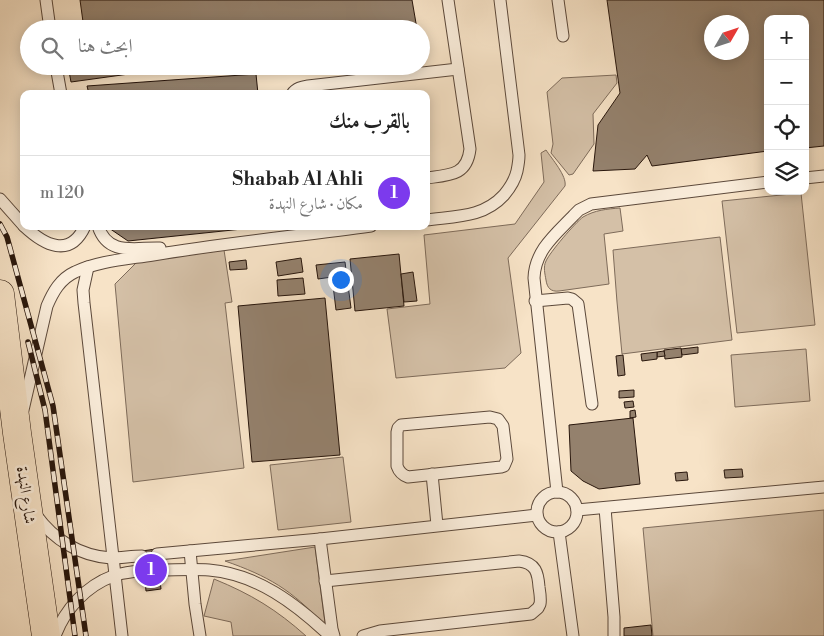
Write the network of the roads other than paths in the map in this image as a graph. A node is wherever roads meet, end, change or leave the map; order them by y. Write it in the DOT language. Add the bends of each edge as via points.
graph roads {
  1 [pos="46,0"];
  2 [pos="448,0"];
  3 [pos="500,0"];
  4 [pos="558,0"];
  5 [pos="49,20"];
  6 [pos="563,36"];
  7 [pos="458,69"];
  8 [pos="430,72"];
  9 [pos="58,75"];
  10 [pos="405,75"];
  11 [pos="60,90"];
  12 [pos="296,90"];
  13 [pos="824,176"];
  14 [pos="430,177"];
  15 [pos="809,178"];
  16 [pos="764,182"];
  17 [pos="0,199"];
  18 [pos="430,219"];
  19 [pos="20,222"];
  20 [pos="28,230"];
  21 [pos="83,230"];
  22 [pos="100,230"];
  23 [pos="340,230"];
  24 [pos="180,251"];
  25 [pos="88,267"];
  26 [pos="0,294"];
  27 [pos="536,301"];
  28 [pos="592,404"];
  29 [pos="17,433"];
  30 [pos="432,474"];
  31 [pos="824,487"];
  32 [pos="557,492"];
  33 [pos="27,499"];
  34 [pos="605,508"];
  35 [pos="577,510"];
  36 [pos="537,515"];
  37 [pos="437,526"];
  38 [pos="559,532"];
  39 [pos="320,539"];
  40 [pos="190,551"];
  41 [pos="157,554"];
  42 [pos="142,556"];
  43 [pos="113,558"];
  44 [pos="144,570"];
  45 [pos="158,570"];
  46 [pos="192,570"];
  47 [pos="115,575"];
  48 [pos="325,581"];
  49 [pos="46,636"];
  50 [pos="55,636"];
  51 [pos="122,636"];
  52 [pos="200,636"];
  53 [pos="330,636"];
  54 [pos="334,636"];
  55 [pos="364,636"];
  56 [pos="573,636"];
  57 [pos="614,636"];
  1 -- 5 [label="lane"];
  2 -- 7 [label="lane"];
  3 -- 18 [label="lane" via="519,155 517,173 509,189 496,203 481,212"];
  4 -- 6 [label="lane"];
  7 -- 8 [label="lane"];
  7 -- 14 [label="lane" via="470,149 468,159 456,172"];
  9 -- 11 [label="lane"];
  10 -- 12 [label="lane"];
  13 -- 15 [label="lane"];
  16 -- 27 [label="lane" via="598,202 585,207 540,253 534,269"];
  17 -- 19 [label="lane"];
  20 -- 21 [label="lane" via="47,244 58,246 70,244"];
  22 -- 24 [label="lane" via="104,238 124,249"];
  23 -- 24 [label="lane"];
  24 -- 25 [label="lane"];
  25 -- 29 [label="lane" via="66,277 47,306"];
  25 -- 43 [label="lane" via="84,303"];
  26 -- 29 [label="main road, شارع النهدة"];
  27 -- 28 [label="lane" via="568,298 578,304"];
  27 -- 32 [label="lane"];
  29 -- 33 [label="main road, شارع النهدة"];
  30 -- 30 [label="lane" via="504,466 507,459 502,422 490,417 401,425 396,432 399,472 408,477"];
  30 -- 37 [label="lane"];
  31 -- 34 [label="lane"];
  32 -- 35 [label="lane" via="571,497"];
  32 -- 36 [label="lane" via="542,499"];
  33 -- 43 [label="lane" via="43,526 68,546"];
  33 -- 49 [label="main road, شارع النهدة"];
  34 -- 35 [label="lane"];
  34 -- 57 [label="lane"];
  35 -- 38 [label="lane" via="573,525"];
  36 -- 37 [label="lane"];
  36 -- 38 [label="lane" via="541,525 549,531"];
  37 -- 39 [label="lane"];
  38 -- 56 [label="lane"];
  39 -- 40 [label="lane"];
  39 -- 48 [label="lane"];
  40 -- 41 [label="lane"];
  40 -- 46 [label="lane"];
  42 -- 43 [label="lane"];
  43 -- 47 [label="lane"];
  44 -- 47 [label="lane"];
  45 -- 46 [label="lane"];
  46 -- 52 [label="lane"];
  46 -- 53 [label="lane" via="231,574 258,583 287,599"];
  47 -- 50 [label="lane" via="93,586 75,601"];
  47 -- 51 [label="lane"];
  48 -- 54 [label="lane"];
  48 -- 55 [label="lane" via="519,561 529,564 538,576 540,604 531,614 380,631"];
}
